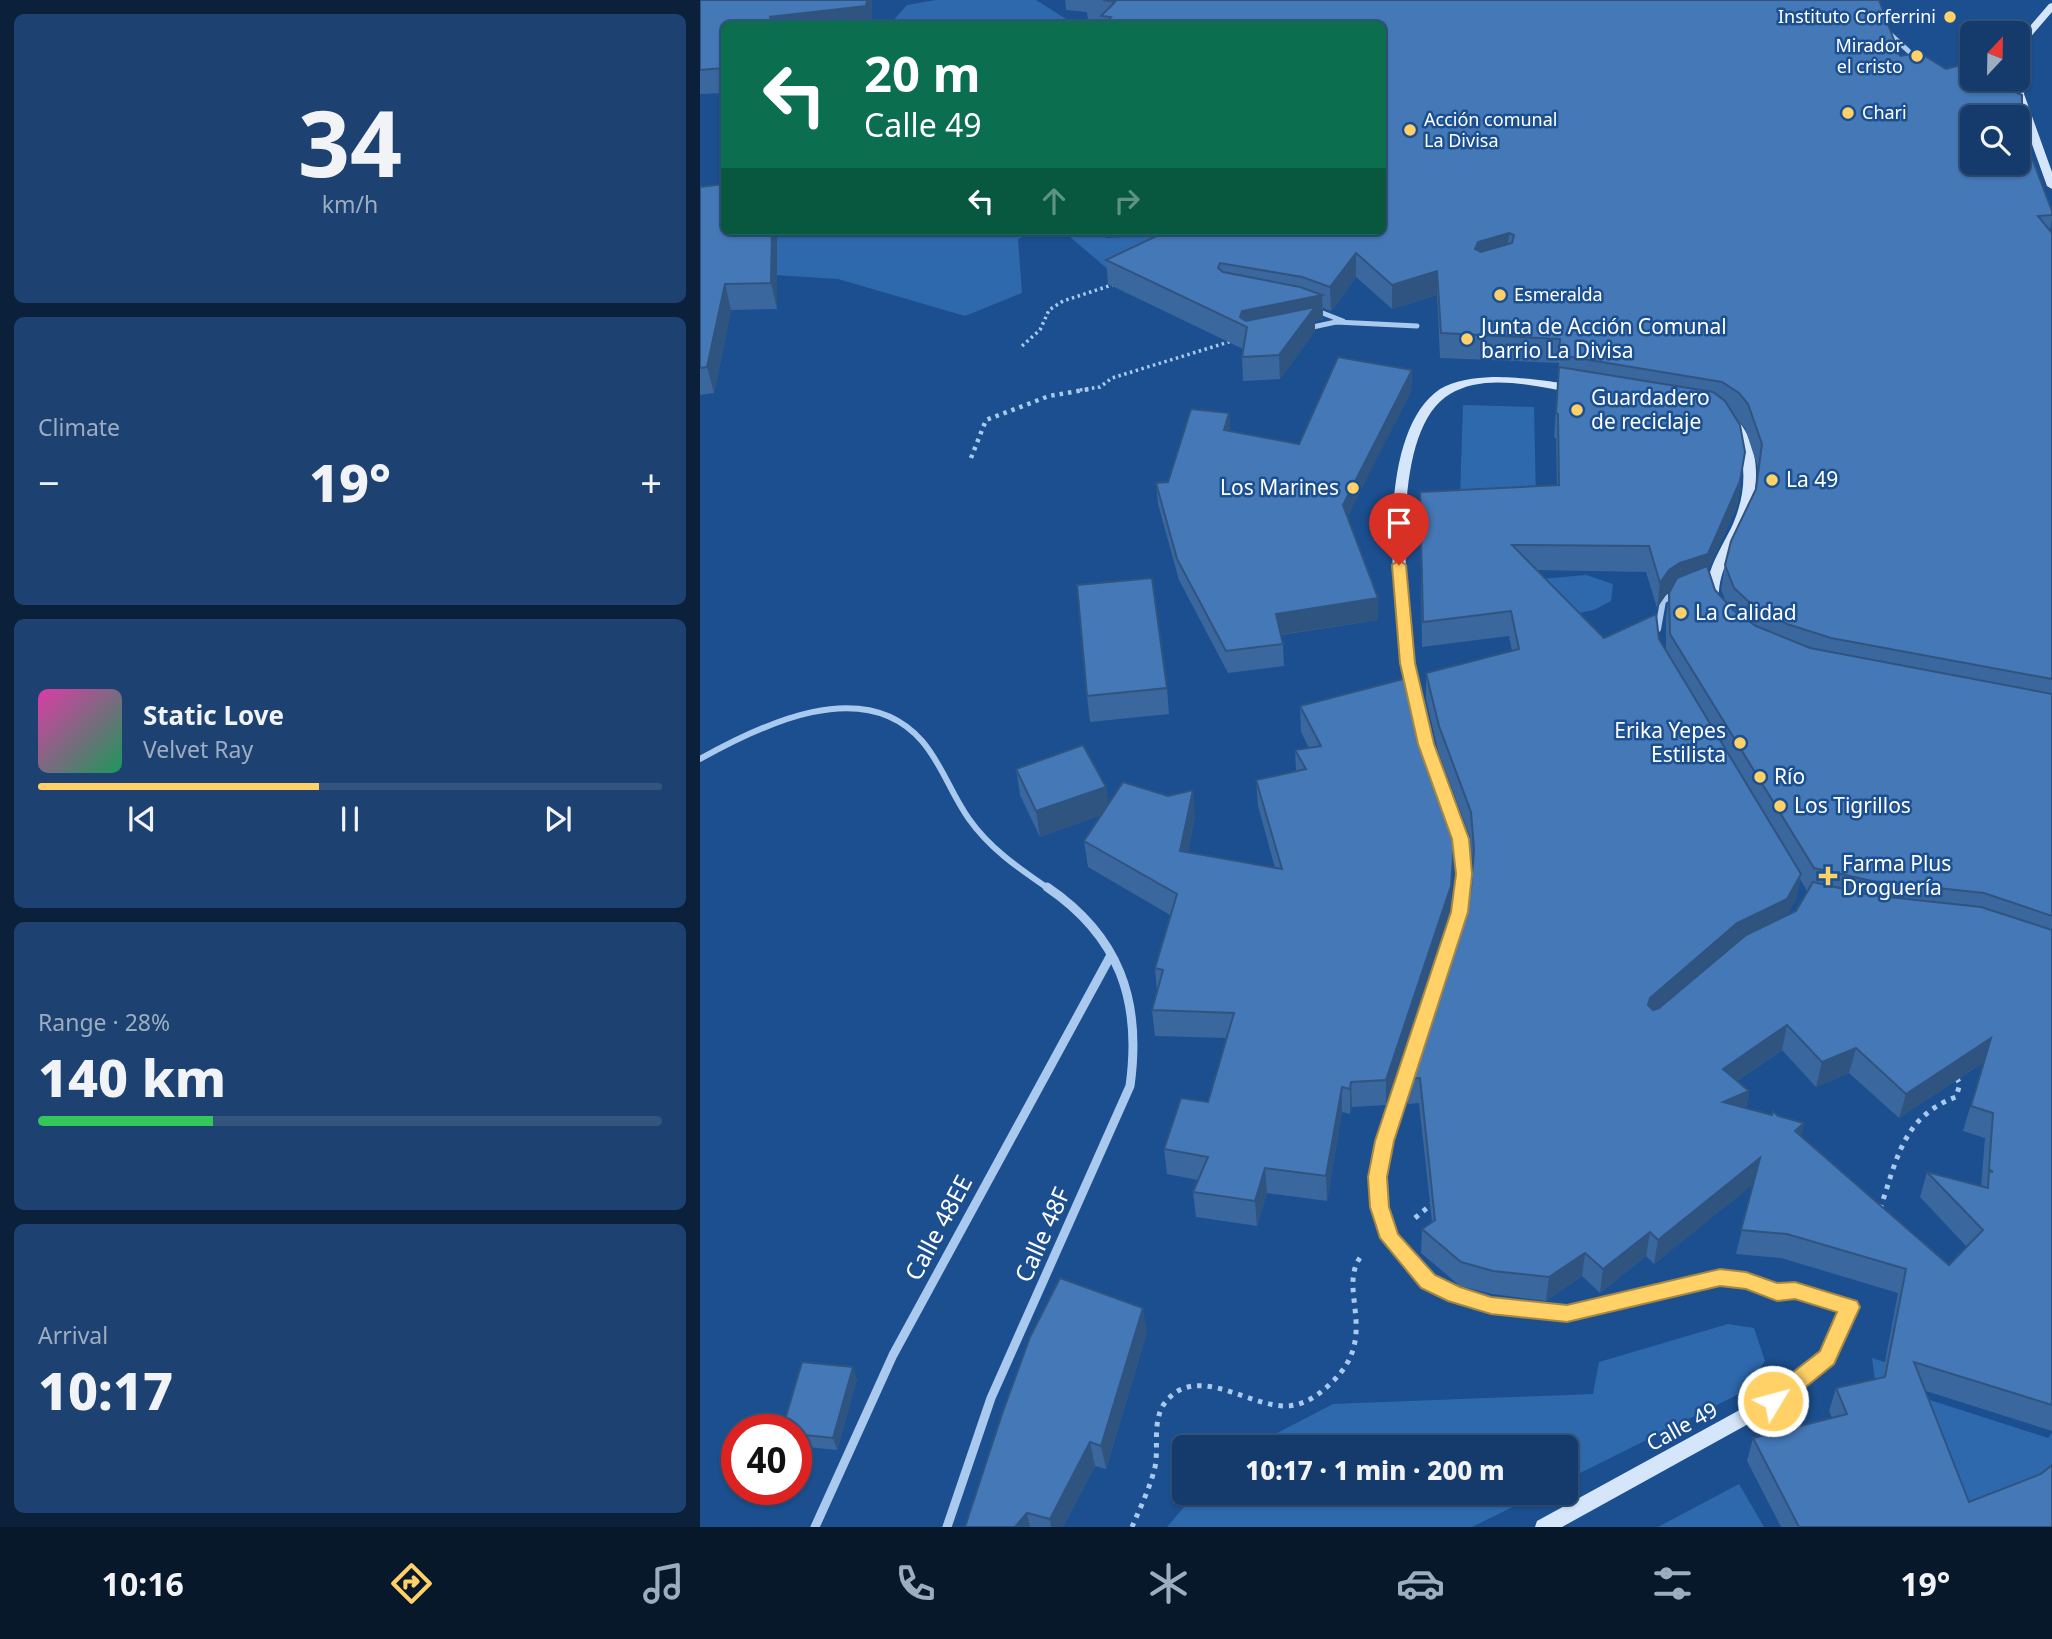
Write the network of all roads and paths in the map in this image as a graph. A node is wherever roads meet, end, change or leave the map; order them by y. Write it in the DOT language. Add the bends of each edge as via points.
graph roads {
  1 [pos="2052,6"];
  2 [pos="1887,29"];
  3 [pos="1923,61"];
  4 [pos="2008,91"];
  5 [pos="2019,94"];
  6 [pos="2052,186"];
  7 [pos="1116,274"];
  8 [pos="1302,306"];
  9 [pos="1346,323"];
  10 [pos="1417,326"];
  11 [pos="1297,330"];
  12 [pos="1237,341"];
  13 [pos="1022,346"];
  14 [pos="1592,393"];
  15 [pos="1715,411"];
  16 [pos="971,458"];
  17 [pos="1680,588"];
  18 [pos="1719,612"];
  19 [pos="1658,634"];
  20 [pos="700,759"];
  21 [pos="1111,955"];
  22 [pos="1954,1073"];
  23 [pos="1444,1194"];
  24 [pos="1876,1220"];
  25 [pos="1390,1238"];
  26 [pos="815,1527"];
  27 [pos="947,1527"];
  28 [pos="1132,1527"];
  29 [pos="1544,1527"];
  1 -- 5 [label="street" via="2023,40"];
  2 -- 3 [label="street" via="1904,50"];
  4 -- 5 [label="street"];
  5 -- 6 [label="street"];
  7 -- 13 [label="path" via="1112,285 1049,310 1040,330"];
  8 -- 9 [label="street"];
  9 -- 10 [label="street"];
  9 -- 11 [label="street"];
  12 -- 16 [label="path" via="986,420"];
  14 -- 25 [label="street, Calle 49" via="1514,381 1457,387 1434,402 1407,451 1399,528 1408,663 1426,744 1461,839 1464,874 1460,912 1384,1141 1379,1207"];
  15 -- 18 [label="street" via="1734,423 1745,440 1749,488 1741,521 1706,584"];
  17 -- 19 [label="street" via="1663,601"];
  20 -- 21 [label="street, Calle 48F" via="781,721 820,710 889,716 926,743 977,831 995,850 1081,912"];
  21 -- 26 [label="street, Calle 48EE" via="893,1355"];
  21 -- 27 [label="street, Calle 48F" via="1132,1014 1135,1062 1130,1086 992,1398"];
  22 -- 24 [label="path" via="1960,1084 1956,1097 1937,1101 1914,1121 1891,1171"];
  23 -- 25 [label="path"];
  25 -- 28 [label="path" via="1360,1256 1351,1272 1357,1339 1349,1364 1317,1397 1282,1408 1203,1386 1173,1394 1162,1406 1155,1423 1156,1464"];
  25 -- 29 [label="street, Calle 49" via="1428,1282 1455,1295 1503,1307 1567,1314 1720,1277 1777,1292 1795,1290 1850,1307 1827,1358 1773,1401"];
}
